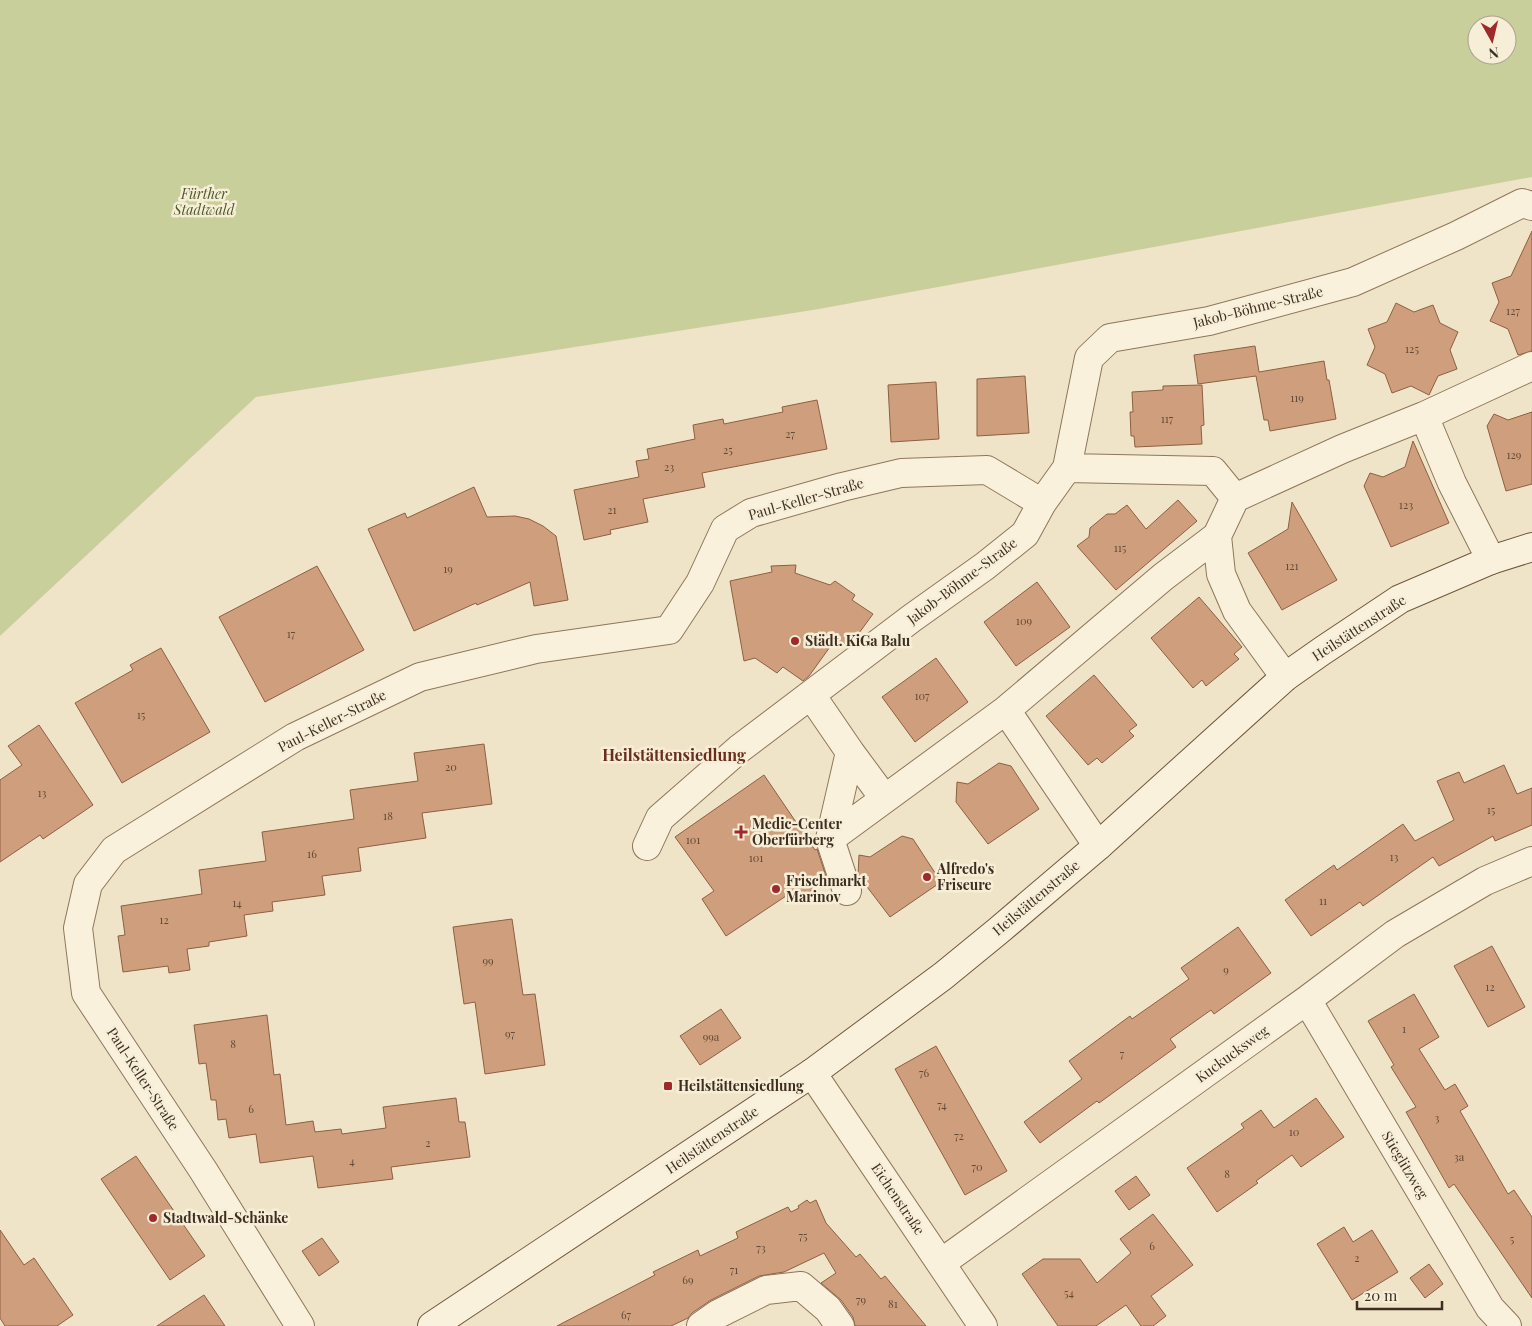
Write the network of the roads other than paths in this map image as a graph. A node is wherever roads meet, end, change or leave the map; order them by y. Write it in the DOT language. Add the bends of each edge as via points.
graph roads {
  1 [pos="1532,206"];
  2 [pos="1532,366"];
  3 [pos="1424,416"];
  4 [pos="1067,468"];
  5 [pos="1235,498"];
  6 [pos="1042,503"];
  7 [pos="1217,536"];
  8 [pos="1532,547"];
  9 [pos="1492,560"];
  10 [pos="1285,677"];
  11 [pos="811,695"];
  12 [pos="1006,710"];
  13 [pos="850,752"];
  14 [pos="884,798"];
  15 [pos="830,839"];
  16 [pos="646,846"];
  17 [pos="1098,846"];
  18 [pos="1532,861"];
  19 [pos="847,891"];
  20 [pos="1307,1000"];
  21 [pos="812,1073"];
  22 [pos="941,1263"];
  23 [pos="300,1326"];
  24 [pos="432,1326"];
  25 [pos="702,1326"];
  26 [pos="840,1326"];
  27 [pos="983,1326"];
  28 [pos="1507,1326"];
  1 -- 4 [label="street, Jakob-Böhme-Straße" via="1522,203 1353,282 1208,321 1110,338 1089,358"];
  2 -- 3 [label="street"];
  3 -- 5 [label="street"];
  3 -- 9 [label="street" via="1452,483"];
  4 -- 5 [label="street" via="1214,471"];
  4 -- 6 [label="street, Jakob-Böhme-Straße"];
  5 -- 7 [label="street"];
  6 -- 11 [label="street, Jakob-Böhme-Straße" via="1025,534"];
  6 -- 23 [label="street, Paul-Keller-Straße" via="987,470 901,473 751,513 725,529 700,583 669,630 536,649 420,677 295,737 114,850 88,884 78,928 86,993 203,1170"];
  7 -- 10 [label="street" via="1222,574 1237,611"];
  7 -- 12 [label="street" via="1163,577"];
  8 -- 9 [label="street, Heilstättenstraße"];
  9 -- 10 [label="street, Heilstättenstraße" via="1400,599"];
  10 -- 17 [label="street, Heilstättenstraße"];
  11 -- 13 [label="street"];
  11 -- 16 [label="street, Jakob-Böhme-Straße" via="739,749 660,818"];
  12 -- 14 [label="street"];
  12 -- 17 [label="street"];
  13 -- 14 [label="street"];
  13 -- 15 [label="street"];
  14 -- 15 [label="street"];
  15 -- 19 [label="street"];
  17 -- 21 [label="street, Heilstättenstraße" via="943,976"];
  18 -- 20 [label="street, Kuckucksweg" via="1485,881 1396,934"];
  20 -- 22 [label="street, Kuckucksweg"];
  20 -- 28 [label="street, Stieglitzweg" via="1490,1308"];
  21 -- 22 [label="street, Eichenstraße"];
  21 -- 24 [label="street, Heilstättenstraße"];
  22 -- 27 [label="street, Eichenstraße"];
  25 -- 26 [label="street" via="718,1314 766,1290 801,1286 828,1309"];
}
